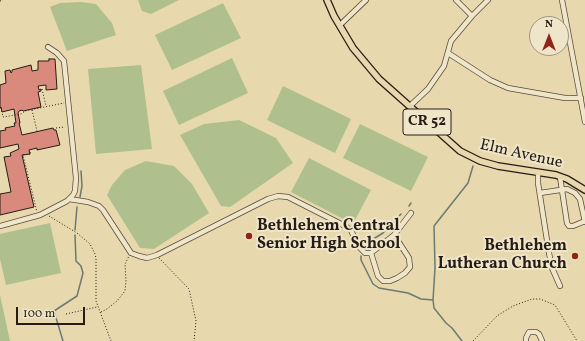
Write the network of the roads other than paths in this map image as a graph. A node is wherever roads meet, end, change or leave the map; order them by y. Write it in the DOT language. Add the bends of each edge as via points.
graph roads {
  1 [pos="327,0"];
  2 [pos="366,0"];
  3 [pos="456,0"];
  4 [pos="488,0"];
  5 [pos="562,0"];
  6 [pos="472,16"];
  7 [pos="340,26"];
  8 [pos="48,46"];
  9 [pos="448,53"];
  10 [pos="580,98"];
  11 [pos="410,106"];
  12 [pos="585,120"];
  13 [pos="538,172"];
  14 [pos="560,177"];
  15 [pos="562,190"];
  16 [pos="585,190"];
  17 [pos="540,193"];
  18 [pos="69,199"];
  19 [pos="411,213"];
  20 [pos="585,221"];
  21 [pos="0,226"];
  22 [pos="394,235"];
  23 [pos="371,253"];
  24 [pos="560,286"];
  25 [pos="526,341"];
  26 [pos="542,341"];
  1 -- 7 [label="main road, Elm Avenue / CR 52"];
  2 -- 7 [label="street"];
  3 -- 6 [label="street"];
  4 -- 6 [label="street"];
  5 -- 10 [label="street"];
  6 -- 9 [label="street" via="451,41"];
  7 -- 11 [label="main road, Elm Avenue / CR 52" via="353,48 379,79"];
  8 -- 18 [label="street" via="64,61 77,184"];
  9 -- 10 [label="street" via="490,80 508,88 565,98"];
  9 -- 11 [label="street" via="444,66 428,89"];
  10 -- 12 [label="street"];
  11 -- 13 [label="main road, Elm Avenue / CR 52" via="470,157 498,166"];
  13 -- 14 [label="main road, Elm Avenue / CR 52"];
  13 -- 17 [label="street"];
  14 -- 15 [label="street"];
  14 -- 16 [label="main road, Elm Avenue / CR 52"];
  15 -- 17 [label="street"];
  15 -- 20 [label="street" via="567,189 580,199"];
  15 -- 20 [label="street" via="569,226"];
  17 -- 24 [label="street" via="552,268"];
  18 -- 21 [label="street" via="38,216"];
  18 -- 23 [label="street" via="99,206 131,253 147,258 278,196 288,197 345,226 352,232 360,248 365,253"];
  19 -- 22 [label="street"];
  22 -- 23 [label="street"];
  22 -- 23 [label="street" via="409,258 410,267 405,273 390,282 383,281 378,276"];
  25 -- 26 [label="street" via="529,332 539,334"];
}
